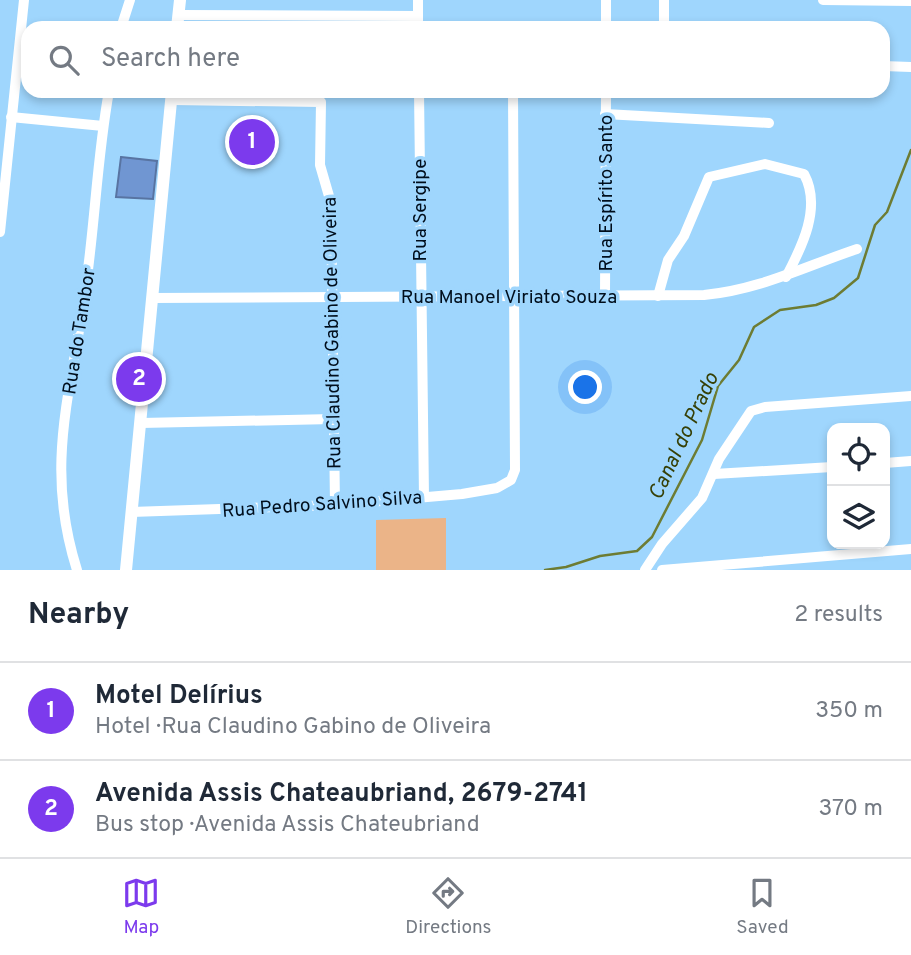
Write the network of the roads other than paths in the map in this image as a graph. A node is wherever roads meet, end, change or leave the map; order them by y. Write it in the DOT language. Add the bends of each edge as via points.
graph roads {
  1 [pos="24,0"];
  2 [pos="130,0"];
  3 [pos="180,0"];
  4 [pos="418,0"];
  5 [pos="606,0"];
  6 [pos="664,0"];
  7 [pos="823,0"];
  8 [pos="911,1"];
  9 [pos="418,16"];
  10 [pos="22,21"];
  11 [pos="123,21"];
  12 [pos="178,21"];
  13 [pos="218,21"];
  14 [pos="418,21"];
  15 [pos="606,21"];
  16 [pos="664,21"];
  17 [pos="21,27"];
  18 [pos="890,66"];
  19 [pos="911,67"];
  20 [pos="108,98"];
  21 [pos="172,98"];
  22 [pos="222,98"];
  23 [pos="419,98"];
  24 [pos="513,98"];
  25 [pos="606,98"];
  26 [pos="606,114"];
  27 [pos="11,117"];
  28 [pos="769,123"];
  29 [pos="103,126"];
  30 [pos="0,232"];
  31 [pos="857,249"];
  32 [pos="786,277"];
  33 [pos="514,296"];
  34 [pos="605,296"];
  35 [pos="658,296"];
  36 [pos="332,297"];
  37 [pos="419,297"];
  38 [pos="153,298"];
  39 [pos="911,397"];
  40 [pos="333,419"];
  41 [pos="141,424"];
  42 [pos="911,461"];
  43 [pos="890,463"];
  44 [pos="827,467"];
  45 [pos="714,474"];
  46 [pos="424,497"];
  47 [pos="335,505"];
  48 [pos="131,512"];
  49 [pos="911,549"];
  50 [pos="77,570"];
  51 [pos="126,570"];
  52 [pos="645,570"];
  53 [pos="662,570"];
  1 -- 10 [label="street"];
  2 -- 11 [label="street"];
  3 -- 12 [label="main road"];
  4 -- 9 [label="street"];
  5 -- 15 [label="street"];
  6 -- 16 [label="street"];
  7 -- 8 [label="street"];
  9 -- 13 [label="street"];
  9 -- 14 [label="street"];
  17 -- 27 [label="street"];
  18 -- 19 [label="street"];
  20 -- 29 [label="street, Rua do Tambor"];
  21 -- 38 [label="main road"];
  22 -- 36 [label="street, Rua Claudino Gabino de Oliveira" via="321,102 320,165 331,203"];
  23 -- 37 [label="street, Rua Sergipe"];
  24 -- 33 [label="street"];
  25 -- 26 [label="street, Rua Espírito Santo"];
  26 -- 28 [label="street"];
  26 -- 34 [label="street, Rua Espírito Santo"];
  27 -- 29 [label="street"];
  27 -- 30 [label="street"];
  29 -- 50 [label="street, Rua do Tambor" via="61,452 62,508"];
  31 -- 32 [label="street, Rua Manoel Viriato Souza"];
  32 -- 35 [label="street, Rua Manoel Viriato Souza" via="732,293"];
  32 -- 35 [label="street" via="802,247 812,188 804,174 765,164 709,177 684,236 668,260"];
  33 -- 34 [label="street, Rua Manoel Viriato Souza"];
  33 -- 37 [label="street, Rua Manoel Viriato Souza"];
  33 -- 46 [label="street, Rua Pedro Salvino Silva" via="515,470 510,480 497,488"];
  34 -- 35 [label="street, Rua Manoel Viriato Souza"];
  36 -- 37 [label="street, Rua Manoel Viriato Souza"];
  36 -- 38 [label="street, Rua Manoel Viriato Souza"];
  36 -- 40 [label="street, Rua Claudino Gabino de Oliveira"];
  37 -- 46 [label="street, Rua Sergipe"];
  38 -- 41 [label="main road"];
  39 -- 45 [label="street" via="751,411"];
  40 -- 41 [label="street"];
  40 -- 47 [label="street, Rua Claudino Gabino de Oliveira"];
  41 -- 48 [label="main road"];
  42 -- 43 [label="street"];
  44 -- 45 [label="street"];
  45 -- 52 [label="street" via="697,506"];
  46 -- 47 [label="street, Rua Pedro Salvino Silva"];
  47 -- 48 [label="street, Rua Pedro Salvino Silva"];
  48 -- 51 [label="main road"];
  49 -- 53 [label="street"];
}
